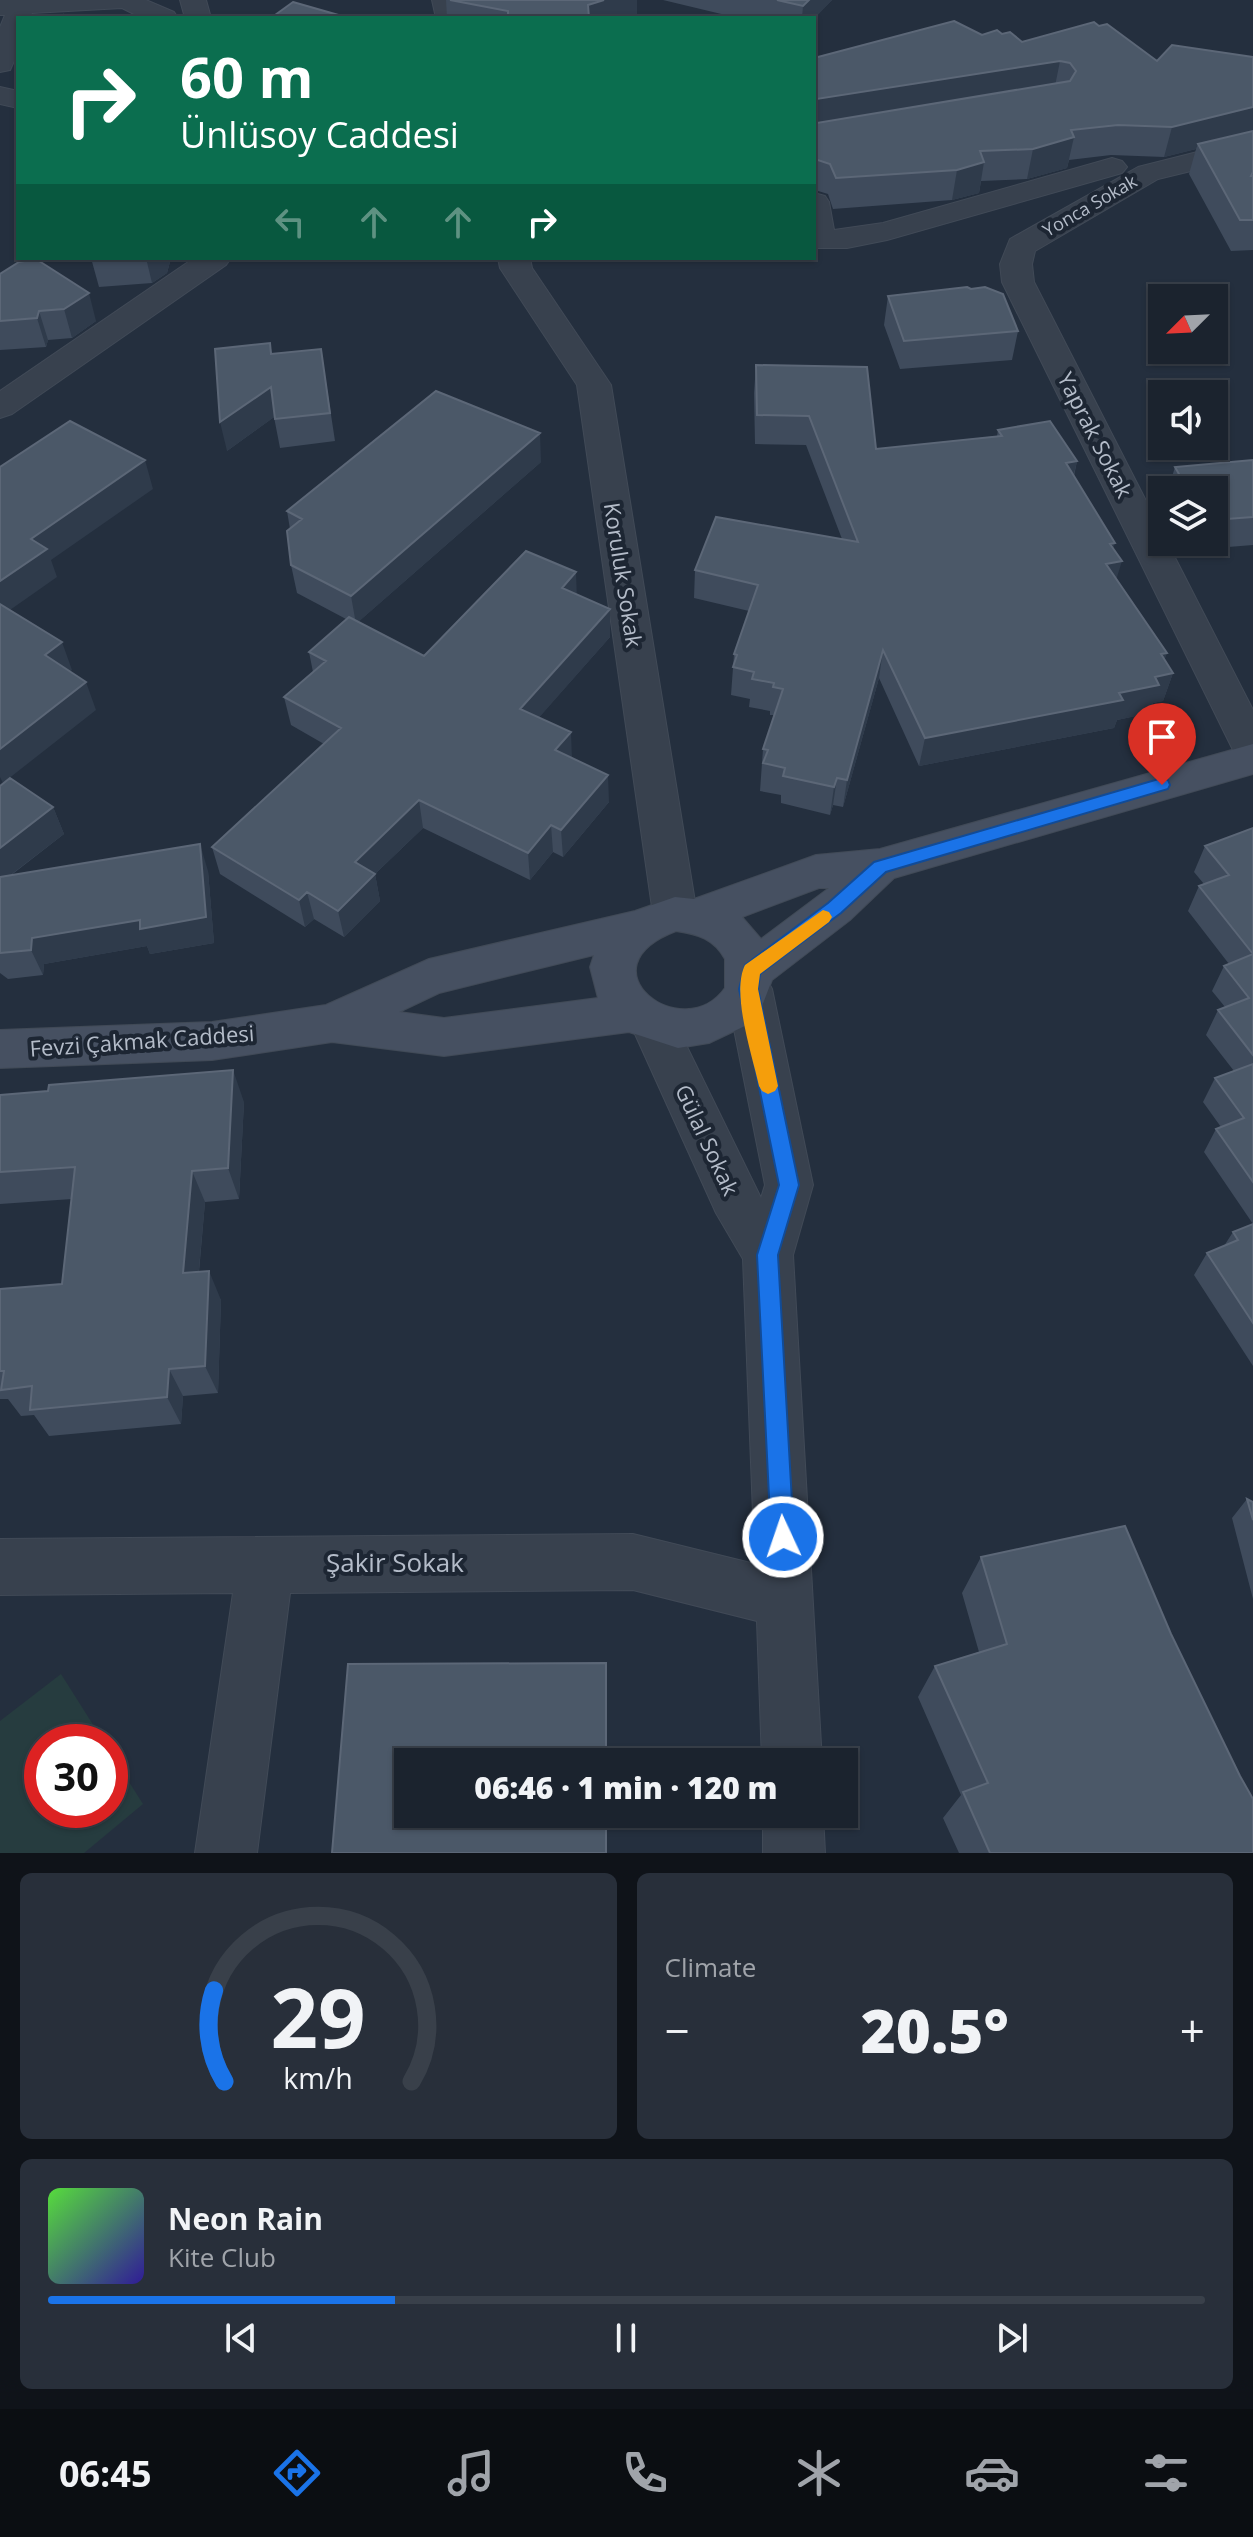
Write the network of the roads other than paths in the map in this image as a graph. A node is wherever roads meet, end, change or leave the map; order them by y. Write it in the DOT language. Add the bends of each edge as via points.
graph roads {
  1 [pos="130,0"];
  2 [pos="10,6"];
  3 [pos="160,16"];
  4 [pos="0,64"];
  5 [pos="1253,147"];
  6 [pos="1112,167"];
  7 [pos="817,239"];
  8 [pos="1021,246"];
  9 [pos="212,260"];
  10 [pos="514,260"];
  11 [pos="47,375"];
  12 [pos="0,378"];
  13 [pos="0,407"];
  14 [pos="1253,750"];
  15 [pos="1253,759"];
  16 [pos="880,866"];
  17 [pos="669,920"];
  18 [pos="750,980"];
  19 [pos="643,1018"];
  20 [pos="332,1023"];
  21 [pos="0,1049"];
  22 [pos="768,1255"];
  23 [pos="266,1563"];
  24 [pos="0,1567"];
  25 [pos="786,1600"];
  26 [pos="791,1748"];
  27 [pos="793,1828"];
  28 [pos="226,1853"];
  29 [pos="794,1853"];
  1 -- 2 [label="street"];
  1 -- 3 [label="street"];
  2 -- 4 [label="street"];
  5 -- 8 [label="street, Yonca Sokak" via="1148,173"];
  6 -- 7 [label="street" via="887,231"];
  8 -- 14 [label="street, Yaprak Sokak" via="1018,282"];
  9 -- 11 [label="street"];
  10 -- 17 [label="street, Koruluk Sokak" via="594,385"];
  11 -- 12 [label="street"];
  11 -- 13 [label="street"];
  15 -- 16 [label="street, Fevzi Çakmak Caddesi"];
  16 -- 17 [label="street, Fevzi Çakmak Caddesi" via="816,872"];
  16 -- 18 [label="street"];
  17 -- 18 [label="street" via="718,923 747,952"];
  17 -- 19 [label="street" via="620,943 612,960 619,997"];
  17 -- 20 [label="street, Fevzi Çakmak Caddesi" via="429,977"];
  18 -- 19 [label="street" via="738,1006 722,1019 676,1029"];
  18 -- 22 [label="street, Gülal Sokak" via="789,1185"];
  19 -- 20 [label="street, Fevzi Çakmak Caddesi" via="444,1037"];
  19 -- 22 [label="street, Gülal Sokak"];
  20 -- 21 [label="street, Fevzi Çakmak Caddesi" via="212,1041"];
  22 -- 25 [label="street, Gülal Sokak"];
  23 -- 24 [label="street, Şakir Sokak"];
  23 -- 25 [label="street, Şakir Sokak" via="633,1562"];
  23 -- 28 [label="street"];
  25 -- 26 [label="street, Gülal Sokak"];
  27 -- 29 [label="street"];
}
